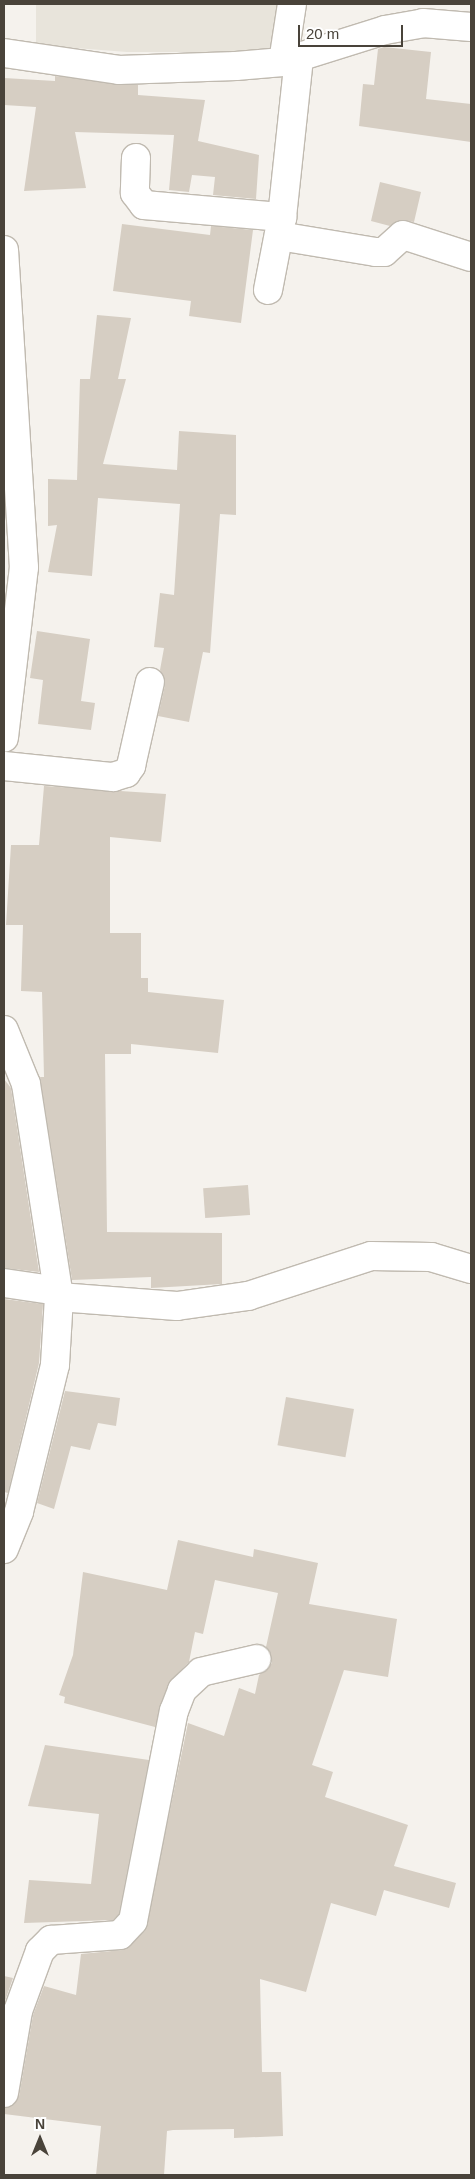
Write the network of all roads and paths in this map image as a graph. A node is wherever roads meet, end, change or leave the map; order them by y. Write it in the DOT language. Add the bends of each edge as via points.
graph roads {
  1 [pos="292,4"];
  2 [pos="471,27"];
  3 [pos="4,53"];
  4 [pos="291,59"];
  5 [pos="136,158"];
  6 [pos="280,226"];
  7 [pos="4,251"];
  8 [pos="471,258"];
  9 [pos="268,290"];
  10 [pos="10,456"];
  11 [pos="150,682"];
  12 [pos="4,738"];
  13 [pos="4,766"];
  14 [pos="4,1030"];
  15 [pos="471,1269"];
  16 [pos="4,1284"];
  17 [pos="59,1294"];
  18 [pos="4,1548"];
  19 [pos="257,1659"];
  20 [pos="4,2093"];
  1 -- 4 [label="street"];
  2 -- 4 [label="street" via="423,23"];
  3 -- 4 [label="street" via="119,70"];
  4 -- 6 [label="street"];
  5 -- 6 [label="street" via="135,193 144,205"];
  6 -- 8 [label="street" via="376,252 384,252 403,235"];
  6 -- 9 [label="street"];
  7 -- 10 [label="street"];
  10 -- 12 [label="street" via="24,567"];
  11 -- 13 [label="street" via="132,766 126,773 113,777"];
  14 -- 17 [label="street" via="26,1084"];
  15 -- 17 [label="street" via="431,1257 371,1256 248,1296 177,1306"];
  16 -- 17 [label="street"];
  17 -- 18 [label="street" via="55,1364 18,1512"];
  19 -- 20 [label="street" via="201,1672 182,1690 174,1711 133,1921 120,1935 51,1940 40,1951 18,2011"];
}
